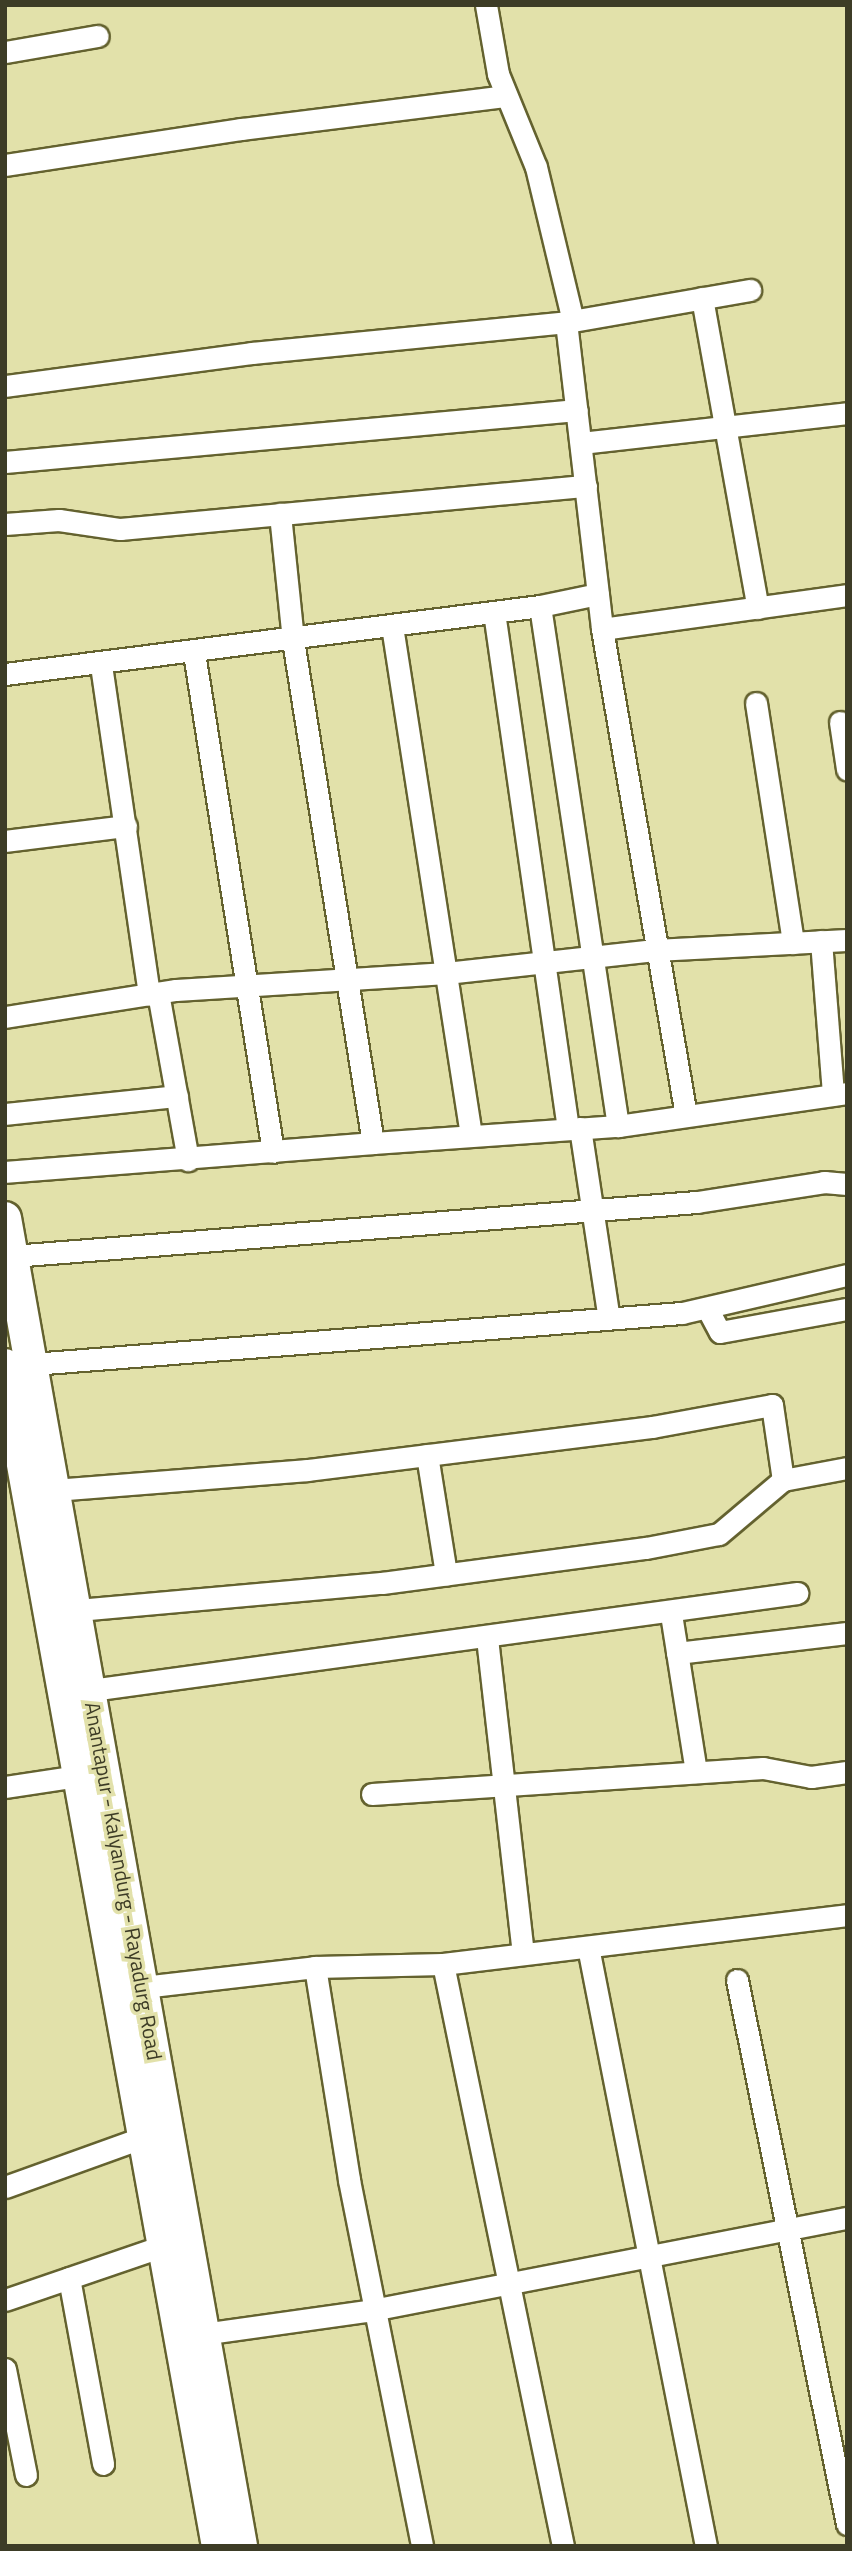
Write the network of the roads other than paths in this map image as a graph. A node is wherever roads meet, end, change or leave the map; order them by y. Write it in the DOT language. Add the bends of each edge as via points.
graph roads {
  1 [pos="486,5"];
  2 [pos="98,36"];
  3 [pos="5,52"];
  4 [pos="506,96"];
  5 [pos="5,165"];
  6 [pos="750,290"];
  7 [pos="702,298"];
  8 [pos="570,321"];
  9 [pos="5,386"];
  10 [pos="577,410"];
  11 [pos="847,412"];
  12 [pos="723,427"];
  13 [pos="580,443"];
  14 [pos="5,462"];
  15 [pos="586,486"];
  16 [pos="280,514"];
  17 [pos="5,524"];
  18 [pos="598,594"];
  19 [pos="847,595"];
  20 [pos="540,606"];
  21 [pos="758,608"];
  22 [pos="494,612"];
  23 [pos="392,626"];
  24 [pos="603,629"];
  25 [pos="293,640"];
  26 [pos="194,653"];
  27 [pos="101,665"];
  28 [pos="5,674"];
  29 [pos="756,703"];
  30 [pos="840,722"];
  31 [pos="847,769"];
  32 [pos="126,826"];
  33 [pos="5,841"];
  34 [pos="847,940"];
  35 [pos="821,942"];
  36 [pos="793,943"];
  37 [pos="655,950"];
  38 [pos="596,956"];
  39 [pos="544,962"];
  40 [pos="446,973"];
  41 [pos="350,979"];
  42 [pos="249,985"];
  43 [pos="154,994"];
  44 [pos="5,1017"];
  45 [pos="840,1094"];
  46 [pos="177,1096"];
  47 [pos="5,1114"];
  48 [pos="686,1116"];
  49 [pos="618,1126"];
  50 [pos="574,1129"];
  51 [pos="471,1135"];
  52 [pos="373,1143"];
  53 [pos="273,1152"];
  54 [pos="187,1160"];
  55 [pos="5,1172"];
  56 [pos="847,1184"];
  57 [pos="590,1209"];
  58 [pos="5,1218"];
  59 [pos="12,1256"];
  60 [pos="847,1275"];
  61 [pos="708,1308"];
  62 [pos="847,1309"];
  63 [pos="609,1319"];
  64 [pos="19,1365"];
  65 [pos="427,1455"];
  66 [pos="847,1468"];
  67 [pos="34,1474"];
  68 [pos="783,1480"];
  69 [pos="446,1574"];
  70 [pos="797,1593"];
  71 [pos="76,1610"];
  72 [pos="671,1614"];
  73 [pos="847,1633"];
  74 [pos="487,1638"];
  75 [pos="677,1653"];
  76 [pos="91,1690"];
  77 [pos="696,1772"];
  78 [pos="847,1772"];
  79 [pos="78,1776"];
  80 [pos="507,1785"];
  81 [pos="5,1787"];
  82 [pos="372,1794"];
  83 [pos="847,1915"];
  84 [pos="588,1947"];
  85 [pos="523,1954"];
  86 [pos="443,1964"];
  87 [pos="315,1967"];
  88 [pos="737,1980"];
  89 [pos="143,1987"];
  90 [pos="154,2133"];
  91 [pos="5,2187"];
  92 [pos="847,2218"];
  93 [pos="787,2229"];
  94 [pos="160,2247"];
  95 [pos="650,2254"];
  96 [pos="69,2278"];
  97 [pos="509,2283"];
  98 [pos="5,2300"];
  99 [pos="377,2309"];
  100 [pos="203,2333"];
  101 [pos="5,2369"];
  102 [pos="103,2464"];
  103 [pos="26,2475"];
  104 [pos="847,2524"];
  105 [pos="218,2546"];
  106 [pos="241,2546"];
  107 [pos="422,2546"];
  108 [pos="563,2546"];
  109 [pos="706,2546"];
  1 -- 4 [label="street"];
  2 -- 3 [label="street"];
  4 -- 5 [label="street"];
  4 -- 8 [label="street" via="537,167"];
  6 -- 7 [label="street"];
  7 -- 8 [label="street"];
  7 -- 12 [label="street"];
  8 -- 9 [label="street" via="252,353"];
  8 -- 10 [label="street"];
  10 -- 13 [label="street"];
  10 -- 14 [label="street"];
  11 -- 12 [label="street"];
  12 -- 13 [label="street"];
  12 -- 21 [label="street"];
  13 -- 15 [label="street"];
  15 -- 16 [label="street"];
  15 -- 18 [label="street"];
  16 -- 17 [label="street" via="120,529 59,520"];
  16 -- 25 [label="street"];
  18 -- 20 [label="street"];
  18 -- 24 [label="street"];
  19 -- 21 [label="street"];
  20 -- 22 [label="street"];
  20 -- 38 [label="street"];
  21 -- 24 [label="street"];
  22 -- 23 [label="street"];
  22 -- 39 [label="street"];
  23 -- 25 [label="street"];
  23 -- 40 [label="street"];
  24 -- 37 [label="street"];
  25 -- 26 [label="street"];
  25 -- 41 [label="street"];
  26 -- 27 [label="street"];
  26 -- 42 [label="street"];
  27 -- 28 [label="street"];
  27 -- 32 [label="street"];
  29 -- 36 [label="street"];
  30 -- 31 [label="street"];
  32 -- 33 [label="street"];
  32 -- 43 [label="street"];
  34 -- 35 [label="street"];
  35 -- 36 [label="street"];
  35 -- 45 [label="street"];
  36 -- 37 [label="street"];
  37 -- 38 [label="street"];
  37 -- 48 [label="street"];
  38 -- 39 [label="street"];
  38 -- 49 [label="street"];
  39 -- 40 [label="street"];
  39 -- 50 [label="street"];
  40 -- 41 [label="street"];
  40 -- 51 [label="street"];
  41 -- 42 [label="street"];
  41 -- 52 [label="street"];
  42 -- 43 [label="street"];
  42 -- 53 [label="street"];
  43 -- 44 [label="street"];
  43 -- 46 [label="street"];
  45 -- 48 [label="street"];
  46 -- 47 [label="street"];
  46 -- 54 [label="street"];
  48 -- 49 [label="street"];
  49 -- 50 [label="street"];
  50 -- 51 [label="street"];
  50 -- 57 [label="street"];
  51 -- 52 [label="street"];
  52 -- 53 [label="street"];
  53 -- 54 [label="street"];
  54 -- 55 [label="street"];
  56 -- 57 [label="street"];
  57 -- 59 [label="street"];
  57 -- 63 [label="street"];
  58 -- 59 [label="highway, Anantapur - Kalyandurg - Rayadurg Road"];
  59 -- 64 [label="highway, Anantapur - Kalyandurg - Rayadurg Road"];
  60 -- 61 [label="street"];
  61 -- 62 [label="street" via="720,1332"];
  61 -- 63 [label="street"];
  63 -- 64 [label="street"];
  64 -- 67 [label="highway, Anantapur - Kalyandurg - Rayadurg Road"];
  65 -- 67 [label="street"];
  65 -- 68 [label="street" via="652,1427 772,1405"];
  65 -- 69 [label="street"];
  66 -- 68 [label="street"];
  67 -- 71 [label="highway, Anantapur - Kalyandurg - Rayadurg Road"];
  67 -- 79 [label="highway, Anantapur - Kalyandurg - Rayadurg Road"];
  68 -- 69 [label="street" via="719,1534"];
  69 -- 71 [label="street"];
  70 -- 72 [label="street"];
  71 -- 76 [label="highway, Anantapur - Kalyandurg - Rayadurg Road"];
  72 -- 74 [label="street"];
  72 -- 75 [label="street"];
  73 -- 75 [label="street"];
  74 -- 76 [label="street"];
  74 -- 80 [label="street"];
  75 -- 77 [label="street"];
  76 -- 89 [label="highway, Anantapur - Kalyandurg - Rayadurg Road"];
  77 -- 78 [label="street" via="763,1768 811,1777"];
  77 -- 80 [label="street"];
  79 -- 81 [label="street"];
  79 -- 90 [label="highway, Anantapur - Kalyandurg - Rayadurg Road"];
  80 -- 82 [label="street"];
  80 -- 85 [label="street"];
  83 -- 84 [label="street"];
  84 -- 85 [label="street"];
  84 -- 95 [label="street"];
  85 -- 86 [label="street"];
  86 -- 87 [label="street"];
  86 -- 97 [label="street"];
  87 -- 89 [label="street"];
  87 -- 99 [label="street"];
  88 -- 93 [label="street"];
  89 -- 90 [label="highway, Anantapur - Kalyandurg - Rayadurg Road"];
  90 -- 91 [label="street"];
  90 -- 94 [label="highway, Anantapur - Kalyandurg - Rayadurg Road"];
  90 -- 100 [label="highway, Anantapur - Kalyandurg - Rayadurg Road"];
  92 -- 93 [label="street"];
  93 -- 95 [label="street"];
  93 -- 104 [label="street"];
  94 -- 96 [label="street"];
  94 -- 105 [label="highway, Anantapur - Kalyandurg - Rayadurg Road"];
  95 -- 97 [label="street"];
  95 -- 109 [label="street"];
  96 -- 98 [label="street"];
  96 -- 102 [label="street"];
  97 -- 99 [label="street"];
  97 -- 108 [label="street"];
  99 -- 100 [label="street"];
  99 -- 107 [label="street"];
  100 -- 106 [label="highway, Anantapur - Kalyandurg - Rayadurg Road"];
  101 -- 103 [label="street"];
}
